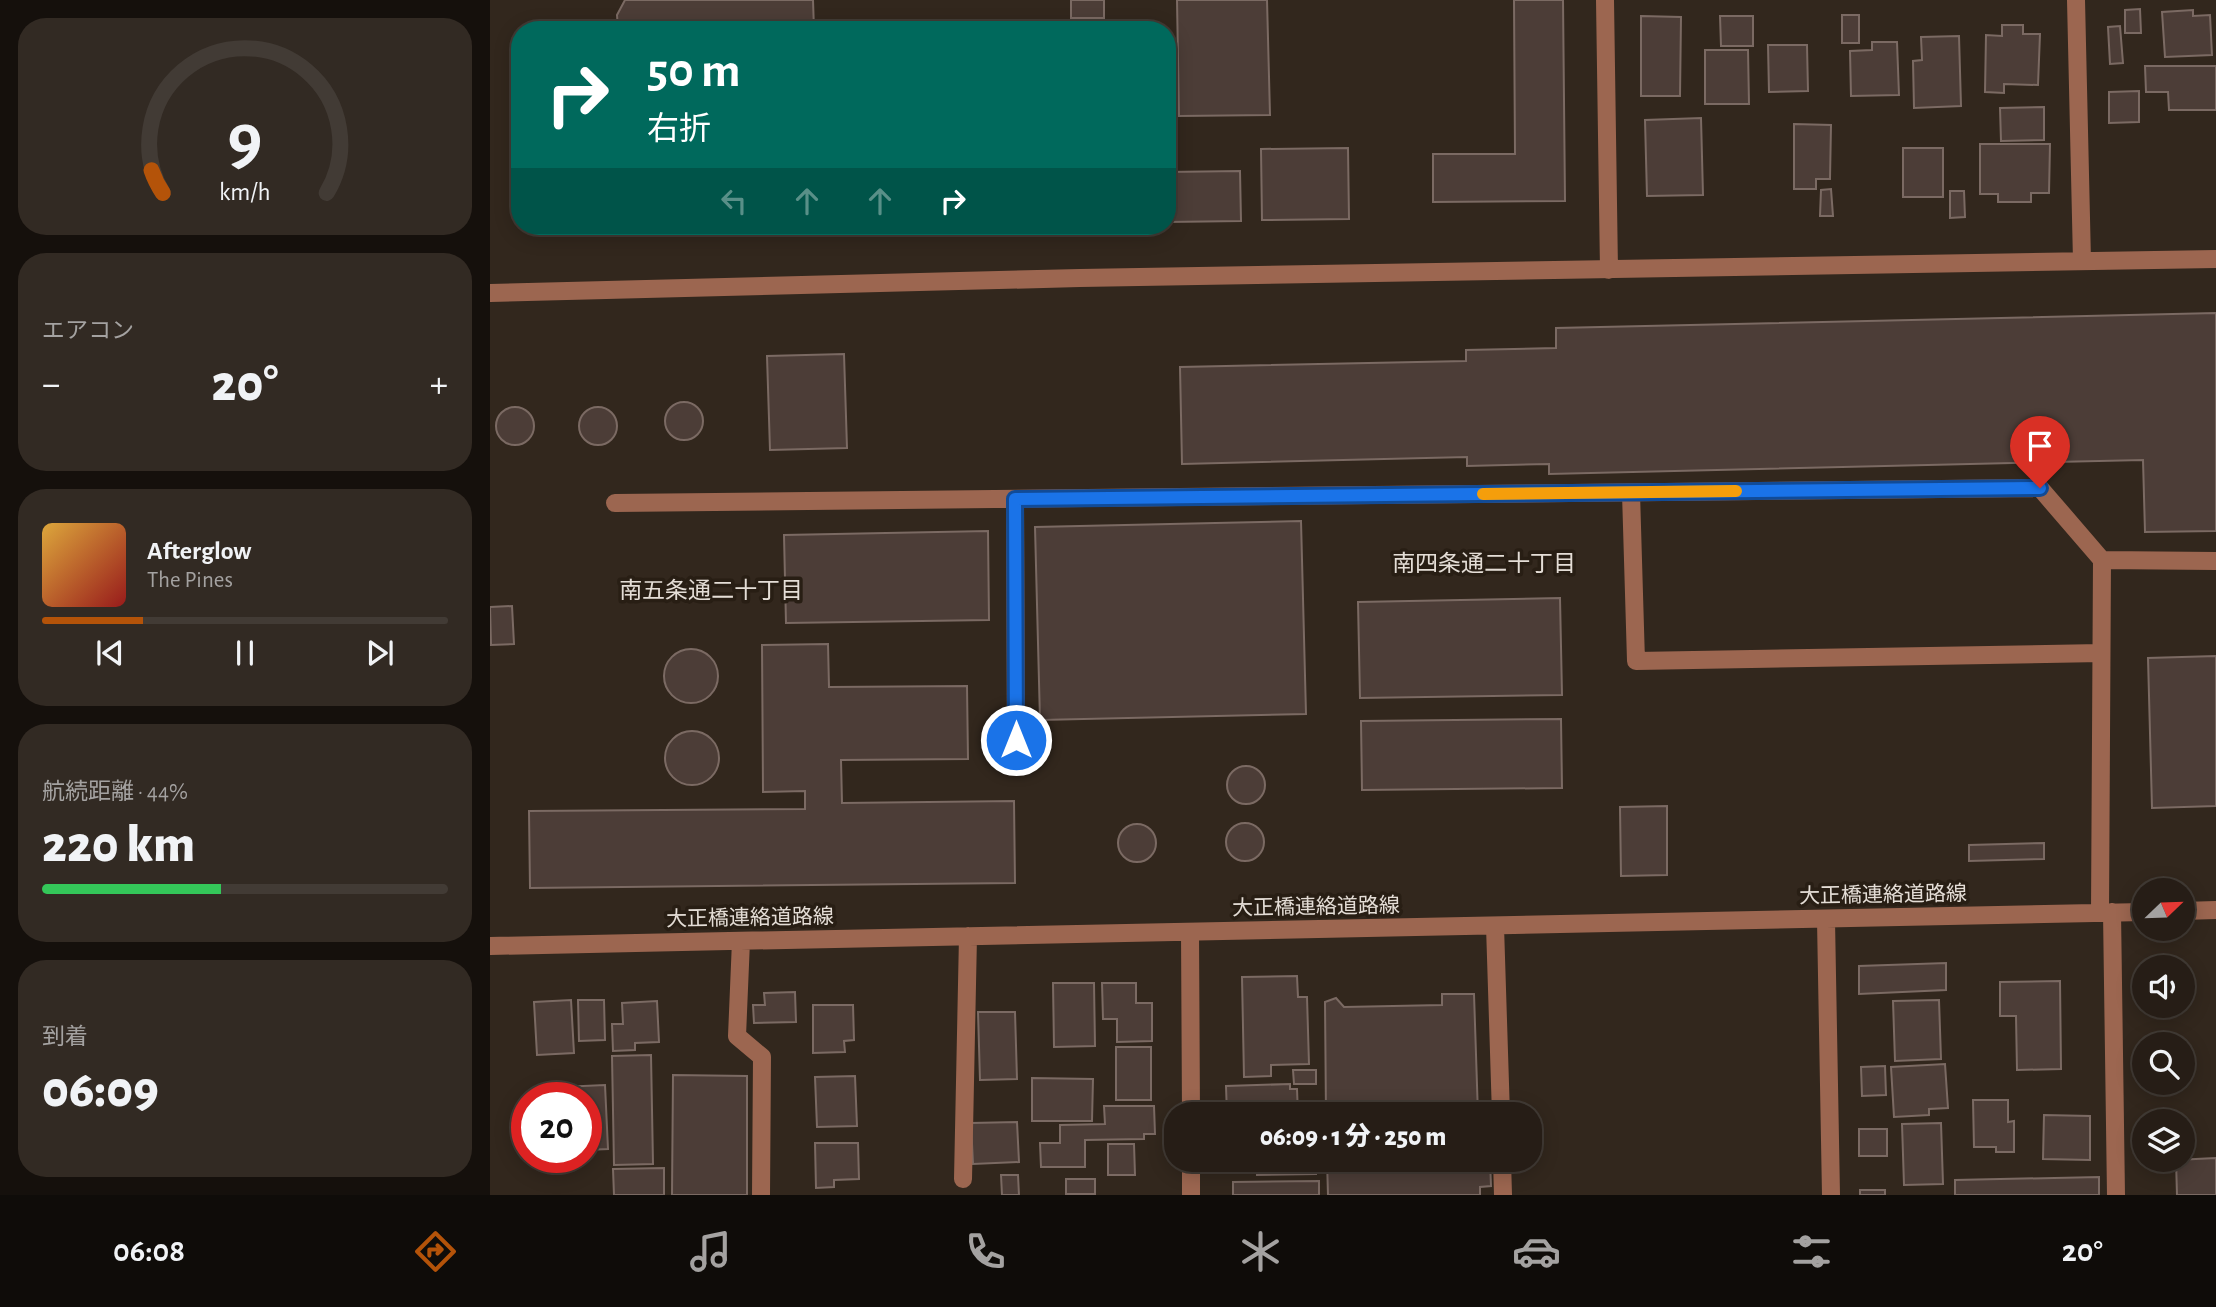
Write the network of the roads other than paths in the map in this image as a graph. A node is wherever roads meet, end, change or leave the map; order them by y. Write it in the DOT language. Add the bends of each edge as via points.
graph roads {
  1 [pos="1605,0"];
  2 [pos="2076,0"];
  3 [pos="2216,259"];
  4 [pos="2082,261"];
  5 [pos="1609,270"];
  6 [pos="490,293"];
  7 [pos="1632,493"];
  8 [pos="1015,499"];
  9 [pos="615,503"];
  10 [pos="2102,560"];
  11 [pos="2216,561"];
  12 [pos="2101,653"];
  13 [pos="1016,740"];
  14 [pos="2216,910"];
  15 [pos="2195,911"];
  16 [pos="2106,912"];
  17 [pos="2132,912"];
  18 [pos="1826,920"];
  19 [pos="1495,926"];
  20 [pos="1190,932"];
  21 [pos="968,936"];
  22 [pos="741,941"];
  23 [pos="490,946"];
  24 [pos="1191,1102"];
  25 [pos="1501,1102"];
  26 [pos="1191,1172"];
  27 [pos="1502,1172"];
  28 [pos="963,1178"];
  29 [pos="761,1195"];
  30 [pos="1191,1195"];
  31 [pos="1503,1195"];
  32 [pos="1831,1195"];
  33 [pos="2116,1195"];
  1 -- 5 [label="street"];
  2 -- 4 [label="street"];
  3 -- 4 [label="street"];
  4 -- 5 [label="street"];
  5 -- 6 [label="street"];
  7 -- 8 [label="street"];
  7 -- 10 [label="street" via="2040,488"];
  7 -- 12 [label="street" via="1636,661"];
  8 -- 9 [label="street"];
  8 -- 13 [label="street"];
  10 -- 11 [label="street"];
  10 -- 12 [label="street"];
  12 -- 16 [label="street"];
  14 -- 15 [label="street"];
  16 -- 17 [label="street, 大正橋連絡道路線"];
  16 -- 18 [label="street, 大正橋連絡道路線"];
  16 -- 33 [label="street"];
  18 -- 19 [label="street, 大正橋連絡道路線"];
  18 -- 32 [label="street"];
  19 -- 20 [label="street, 大正橋連絡道路線"];
  19 -- 25 [label="street"];
  20 -- 21 [label="street, 大正橋連絡道路線"];
  20 -- 24 [label="street"];
  21 -- 22 [label="street, 大正橋連絡道路線"];
  21 -- 28 [label="street"];
  22 -- 23 [label="street, 大正橋連絡道路線"];
  22 -- 29 [label="street" via="737,1037 761,1057"];
  26 -- 30 [label="street"];
  27 -- 31 [label="street"];
}
